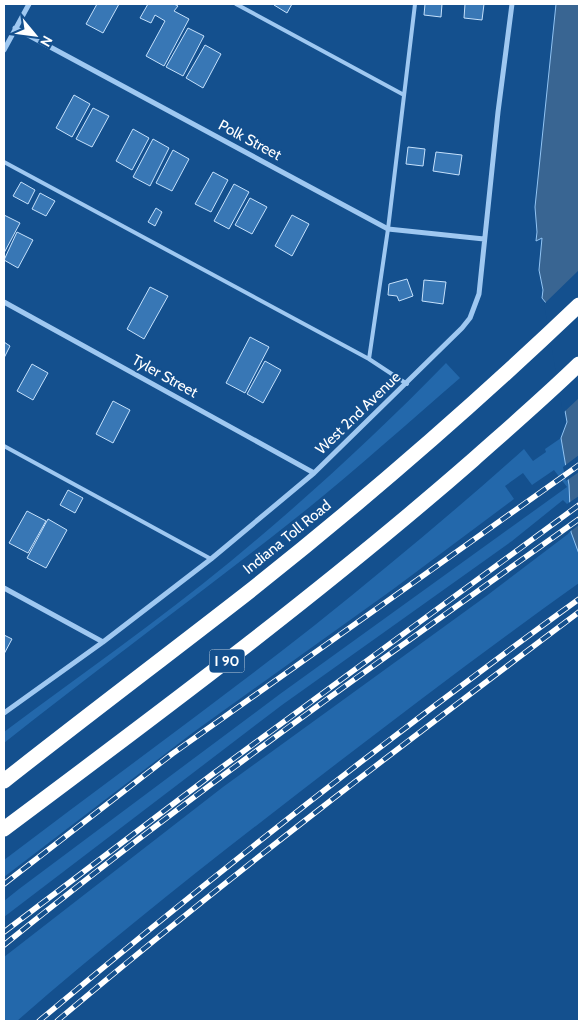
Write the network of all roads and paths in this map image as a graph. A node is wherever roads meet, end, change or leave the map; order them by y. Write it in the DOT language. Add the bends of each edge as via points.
graph roads {
  1 [pos="29,4"];
  2 [pos="236,4"];
  3 [pos="415,4"];
  4 [pos="512,4"];
  5 [pos="16,28"];
  6 [pos="4,50"];
  7 [pos="404,95"];
  8 [pos="4,162"];
  9 [pos="388,228"];
  10 [pos="484,239"];
  11 [pos="4,302"];
  12 [pos="579,305"];
  13 [pos="369,359"];
  14 [pos="579,364"];
  15 [pos="407,384"];
  16 [pos="4,446"];
  17 [pos="314,472"];
  18 [pos="211,559"];
  19 [pos="4,588"];
  20 [pos="103,642"];
  21 [pos="4,713"];
  22 [pos="4,780"];
  23 [pos="4,829"];
  1 -- 5 [label="street"];
  2 -- 7 [label="lane"];
  3 -- 7 [label="lane"];
  4 -- 10 [label="street, West 2nd Avenue"];
  5 -- 6 [label="street"];
  5 -- 9 [label="street, Polk Street"];
  7 -- 9 [label="lane"];
  8 -- 13 [label="lane"];
  9 -- 10 [label="street, Polk Street"];
  9 -- 13 [label="lane"];
  10 -- 15 [label="street, West 2nd Avenue" via="479,294 470,318"];
  11 -- 17 [label="street, Tyler Street"];
  12 -- 22 [label="highway, Indiana Toll Road" via="418,452 246,594"];
  13 -- 15 [label="lane"];
  14 -- 23 [label="highway, I 90" via="444,486 351,564"];
  15 -- 17 [label="street, West 2nd Avenue"];
  16 -- 18 [label="lane"];
  17 -- 18 [label="street, West 2nd Avenue"];
  18 -- 20 [label="street, West 2nd Avenue"];
  19 -- 20 [label="street"];
  20 -- 21 [label="street, West 2nd Avenue"];
}
